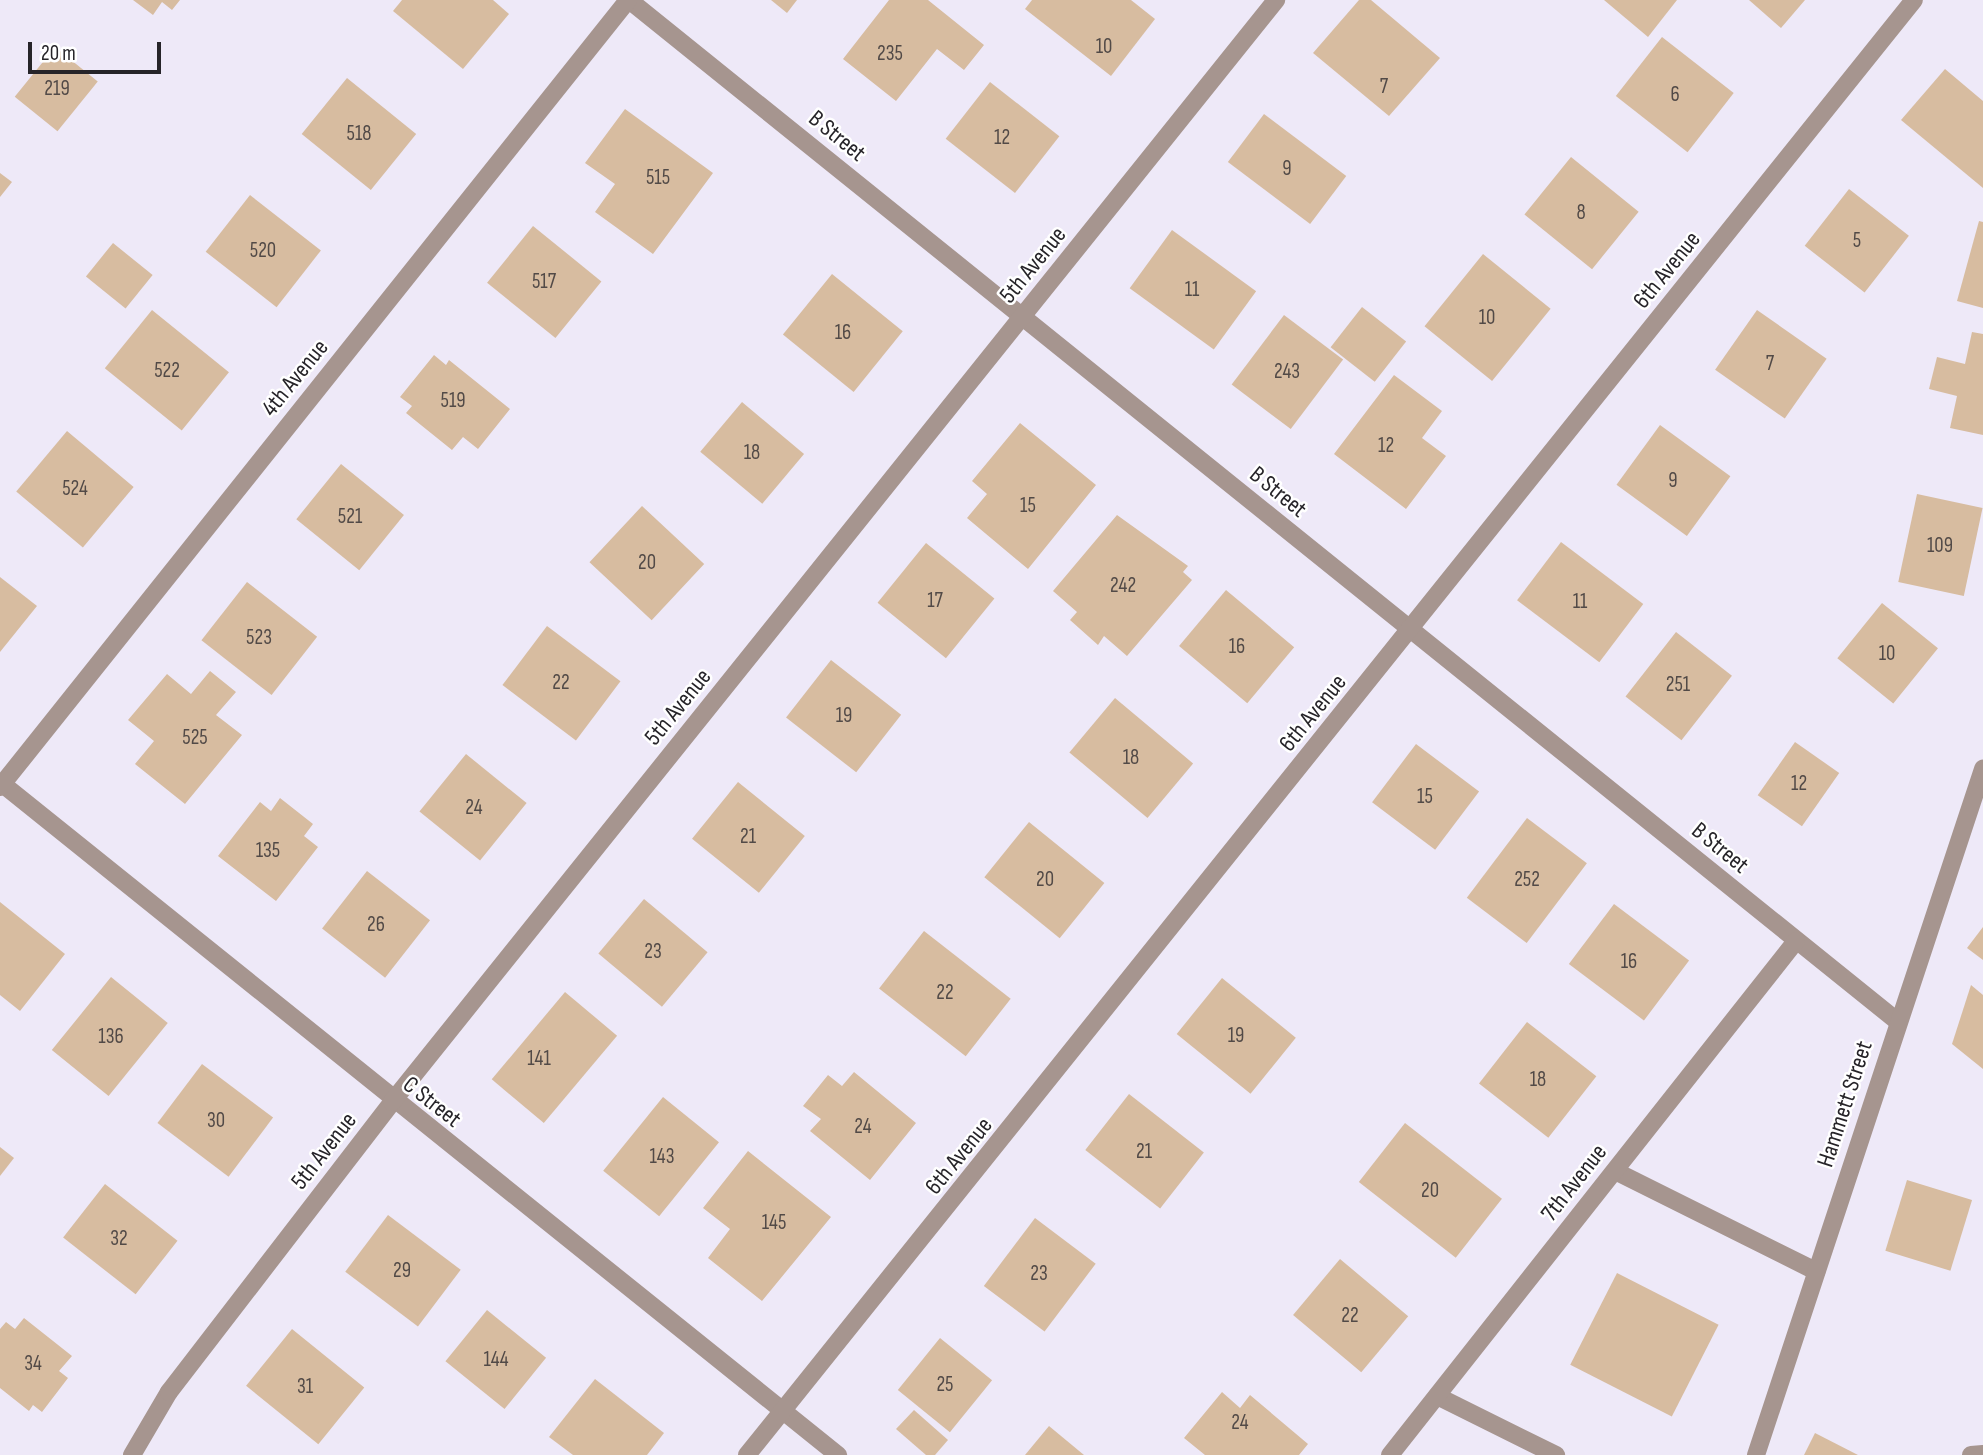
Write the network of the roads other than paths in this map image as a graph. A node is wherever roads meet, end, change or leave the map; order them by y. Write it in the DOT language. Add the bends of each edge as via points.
graph roads {
  1 [pos="629,0"];
  2 [pos="1276,0"];
  3 [pos="1914,0"];
  4 [pos="1022,317"];
  5 [pos="1410,630"];
  6 [pos="1982,779"];
  7 [pos="1,784"];
  8 [pos="1796,941"];
  9 [pos="1897,1021"];
  10 [pos="392,1102"];
  11 [pos="1615,1171"];
  12 [pos="1816,1272"];
  13 [pos="1437,1396"];
  14 [pos="785,1413"];
  15 [pos="1983,1454"];
  16 [pos="132,1455"];
  17 [pos="747,1455"];
  18 [pos="838,1455"];
  19 [pos="1390,1455"];
  20 [pos="1556,1455"];
  21 [pos="1756,1455"];
  22 [pos="1971,1455"];
  1 -- 4 [label="street, B Street"];
  1 -- 7 [label="street, 4th Avenue"];
  2 -- 4 [label="street, 5th Avenue"];
  3 -- 5 [label="street, 6th Avenue"];
  4 -- 5 [label="street, B Street"];
  4 -- 10 [label="street, 5th Avenue"];
  5 -- 8 [label="street, B Street"];
  5 -- 14 [label="street, 6th Avenue"];
  6 -- 9 [label="street, Hammett Street"];
  7 -- 10 [label="street, C Street"];
  8 -- 9 [label="street, B Street"];
  8 -- 11 [label="street, 7th Avenue"];
  9 -- 12 [label="street, Hammett Street"];
  10 -- 14 [label="street, C Street"];
  10 -- 16 [label="street, 5th Avenue" via="169,1392"];
  11 -- 12 [label="street"];
  11 -- 13 [label="street, 7th Avenue"];
  12 -- 21 [label="street, Hammett Street"];
  13 -- 19 [label="street, 7th Avenue"];
  13 -- 20 [label="street"];
  14 -- 17 [label="street, 6th Avenue"];
  14 -- 18 [label="street, C Street"];
  15 -- 22 [label="street"];
}
